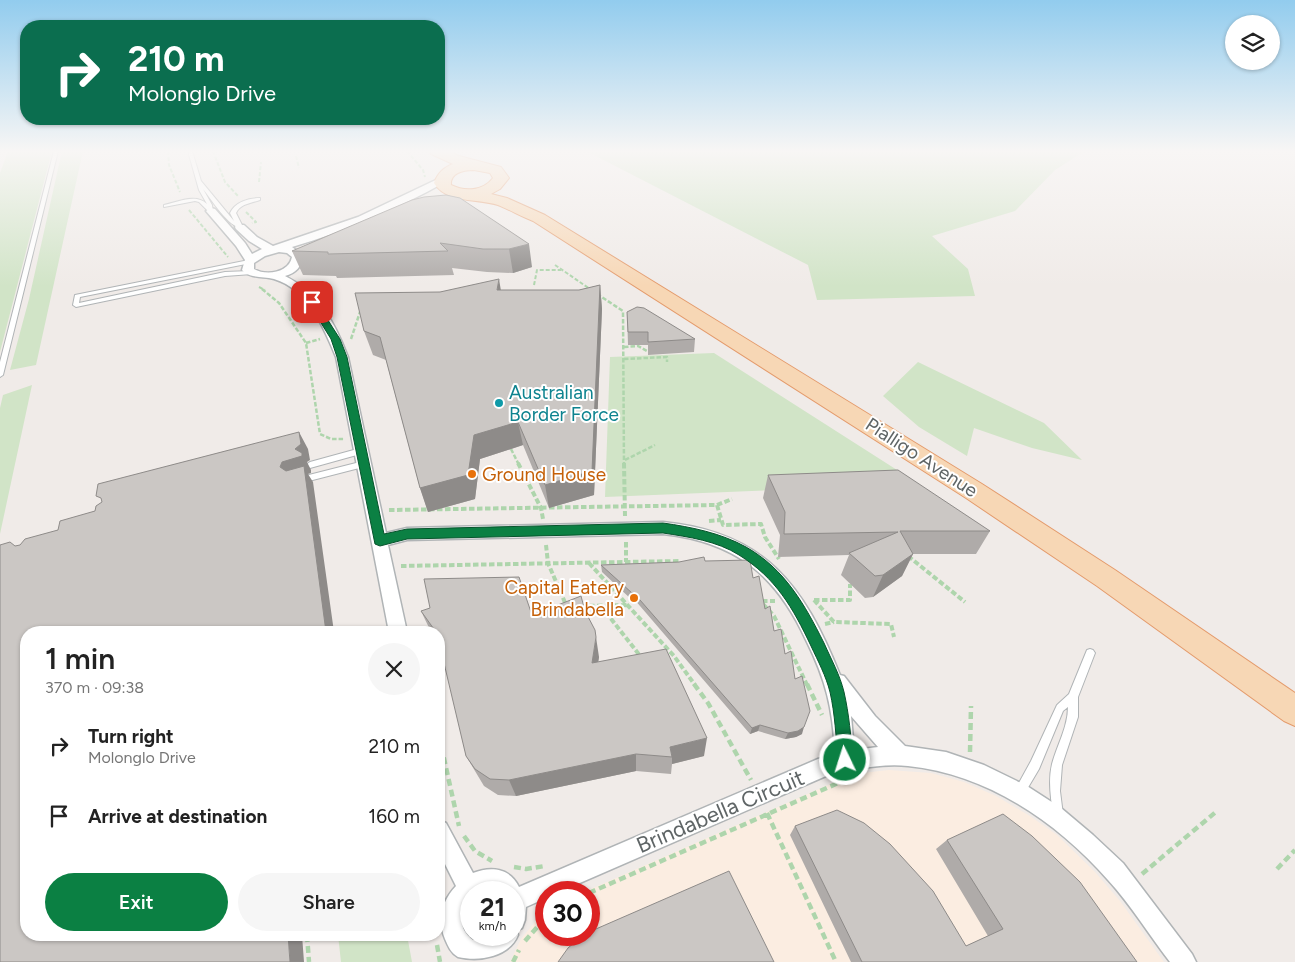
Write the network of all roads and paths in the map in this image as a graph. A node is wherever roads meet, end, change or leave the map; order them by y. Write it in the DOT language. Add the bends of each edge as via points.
graph roads {
  1 [pos="45,196"];
  2 [pos="187,196"];
  3 [pos="211,196"];
  4 [pos="413,196"];
  5 [pos="458,196"];
  6 [pos="474,196"];
  7 [pos="516,196"];
  8 [pos="190,198"];
  9 [pos="206,198"];
  10 [pos="445,199"];
  11 [pos="165,204"];
  12 [pos="211,211"];
  13 [pos="226,215"];
  14 [pos="539,218"];
  15 [pos="240,227"];
  16 [pos="274,249"];
  17 [pos="311,255"];
  18 [pos="249,265"];
  19 [pos="228,266"];
  20 [pos="294,266"];
  21 [pos="555,266"];
  22 [pos="562,270"];
  23 [pos="229,273"];
  24 [pos="275,275"];
  25 [pos="158,280"];
  26 [pos="534,285"];
  27 [pos="302,290"];
  28 [pos="362,305"];
  29 [pos="351,339"];
  30 [pos="624,346"];
  31 [pos="647,351"];
  32 [pos="624,359"];
  33 [pos="668,362"];
  34 [pos="0,375"];
  35 [pos="345,439"];
  36 [pos="655,446"];
  37 [pos="511,449"];
  38 [pos="363,458"];
  39 [pos="625,460"];
  40 [pos="310,465"];
  41 [pos="295,482"];
  42 [pos="732,499"];
  43 [pos="717,505"];
  44 [pos="626,506"];
  45 [pos="541,508"];
  46 [pos="388,510"];
  47 [pos="626,529"];
  48 [pos="380,541"];
  49 [pos="906,554"];
  50 [pos="680,561"];
  51 [pos="626,562"];
  52 [pos="548,563"];
  53 [pos="589,563"];
  54 [pos="401,566"];
  55 [pos="784,567"];
  56 [pos="808,594"];
  57 [pos="761,602"];
  58 [pos="965,602"];
  59 [pos="628,605"];
  60 [pos="601,606"];
  61 [pos="397,626"];
  62 [pos="894,637"];
  63 [pos="1090,653"];
  64 [pos="674,656"];
  65 [pos="664,658"];
  66 [pos="645,662"];
  67 [pos="830,670"];
  68 [pos="1073,697"];
  69 [pos="971,706"];
  70 [pos="1295,711"];
  71 [pos="826,724"];
  72 [pos="970,752"];
  73 [pos="900,755"];
  74 [pos="445,764"];
  75 [pos="846,770"];
  76 [pos="1019,792"];
  77 [pos="758,795"];
  78 [pos="1217,811"];
  79 [pos="767,814"];
  80 [pos="1058,820"];
  81 [pos="445,842"];
  82 [pos="1295,850"];
  83 [pos="495,862"];
  84 [pos="550,865"];
  85 [pos="510,867"];
  86 [pos="1277,869"];
  87 [pos="1138,878"];
  88 [pos="465,881"];
  89 [pos="600,888"];
  90 [pos="460,896"];
  91 [pos="525,896"];
  92 [pos="535,929"];
  93 [pos="307,941"];
  94 [pos="460,945"];
  95 [pos="461,946"];
  96 [pos="497,946"];
  97 [pos="483,957"];
  98 [pos="309,962"];
  99 [pos="513,962"];
  100 [pos="836,962"];
  101 [pos="1184,962"];
  1 -- 34 [label="lane"];
  2 -- 8 [label="path"];
  3 -- 13 [label="lane"];
  4 -- 16 [label="street" via="311,238"];
  5 -- 10 [label="street"];
  6 -- 14 [label="main road, Pialligo Avenue" via="506,203"];
  7 -- 14 [label="main road, Pialligo Avenue"];
  8 -- 9 [label="lane"];
  8 -- 11 [label="lane"];
  8 -- 12 [label="lane" via="200,200"];
  8 -- 19 [label="path" via="187,208 228,254"];
  9 -- 12 [label="lane"];
  12 -- 18 [label="street" via="241,245"];
  13 -- 15 [label="lane"];
  13 -- 15 [label="lane" via="230,206 257,197 234,209"];
  14 -- 70 [label="main road, Pialligo Avenue" via="974,491"];
  15 -- 16 [label="street" via="253,239"];
  16 -- 18 [label="street" via="262,253"];
  16 -- 20 [label="street" via="295,253 298,260"];
  17 -- 20 [label="street"];
  18 -- 19 [label="lane"];
  18 -- 23 [label="lane"];
  18 -- 24 [label="street" via="260,276"];
  18 -- 25 [label="lane" via="180,279"];
  19 -- 25 [label="lane"];
  20 -- 24 [label="street"];
  20 -- 27 [label="street"];
  21 -- 22 [label="path"];
  22 -- 26 [label="path" via="537,270"];
  22 -- 30 [label="path" via="624,312"];
  23 -- 25 [label="lane" via="76,300"];
  23 -- 35 [label="path" via="239,282 262,287 300,332 306,343 320,434"];
  24 -- 27 [label="street"];
  27 -- 38 [label="street" via="336,339"];
  28 -- 29 [label="path"];
  30 -- 31 [label="path" via="638,346"];
  30 -- 32 [label="path"];
  32 -- 33 [label="path" via="667,358"];
  32 -- 39 [label="path"];
  36 -- 39 [label="path"];
  37 -- 45 [label="path"];
  38 -- 40 [label="lane"];
  38 -- 41 [label="lane"];
  38 -- 48 [label="street"];
  39 -- 44 [label="path"];
  42 -- 43 [label="path"];
  43 -- 44 [label="path"];
  43 -- 55 [label="path" via="722,525 761,524 765,537"];
  44 -- 45 [label="path"];
  44 -- 47 [label="path"];
  45 -- 46 [label="path"];
  47 -- 48 [label="street" via="407,534"];
  47 -- 51 [label="path"];
  47 -- 67 [label="street" via="674,528 691,532 726,544 757,561 794,600"];
  48 -- 61 [label="street"];
  49 -- 58 [label="path"];
  50 -- 51 [label="path"];
  51 -- 53 [label="path"];
  52 -- 53 [label="path"];
  52 -- 54 [label="path"];
  52 -- 60 [label="path" via="566,607"];
  53 -- 59 [label="path"];
  56 -- 62 [label="path" via="834,622 891,624"];
  57 -- 71 [label="path" via="774,616"];
  59 -- 60 [label="path"];
  59 -- 64 [label="path"];
  60 -- 66 [label="path"];
  63 -- 68 [label="lane"];
  64 -- 65 [label="path"];
  64 -- 77 [label="path" via="708,703"];
  67 -- 73 [label="street" via="868,723"];
  67 -- 75 [label="street" via="839,704"];
  68 -- 76 [label="lane" via="1060,708"];
  68 -- 80 [label="lane" via="1073,717 1055,774"];
  69 -- 72 [label="path"];
  73 -- 75 [label="street, Brindabella Circuit" via="872,756"];
  73 -- 76 [label="street, Brindabella Circuit" via="981,772"];
  74 -- 83 [label="path" via="459,829 475,851"];
  75 -- 77 [label="street, Brindabella Circuit" via="825,766"];
  75 -- 79 [label="path"];
  76 -- 80 [label="street, Brindabella Circuit"];
  77 -- 79 [label="path"];
  77 -- 91 [label="street, Brindabella Circuit"];
  78 -- 87 [label="path"];
  79 -- 89 [label="path"];
  79 -- 100 [label="path"];
  80 -- 101 [label="street, Brindabella Circuit" via="1116,872"];
  81 -- 88 [label="street"];
  82 -- 86 [label="path"];
  84 -- 85 [label="path" via="526,869"];
  90 -- 94 [label="street" via="453,909 451,923"];
  92 -- 99 [label="path"];
  93 -- 98 [label="path"];
  95 -- 97 [label="street"];
  96 -- 97 [label="street"];
}
